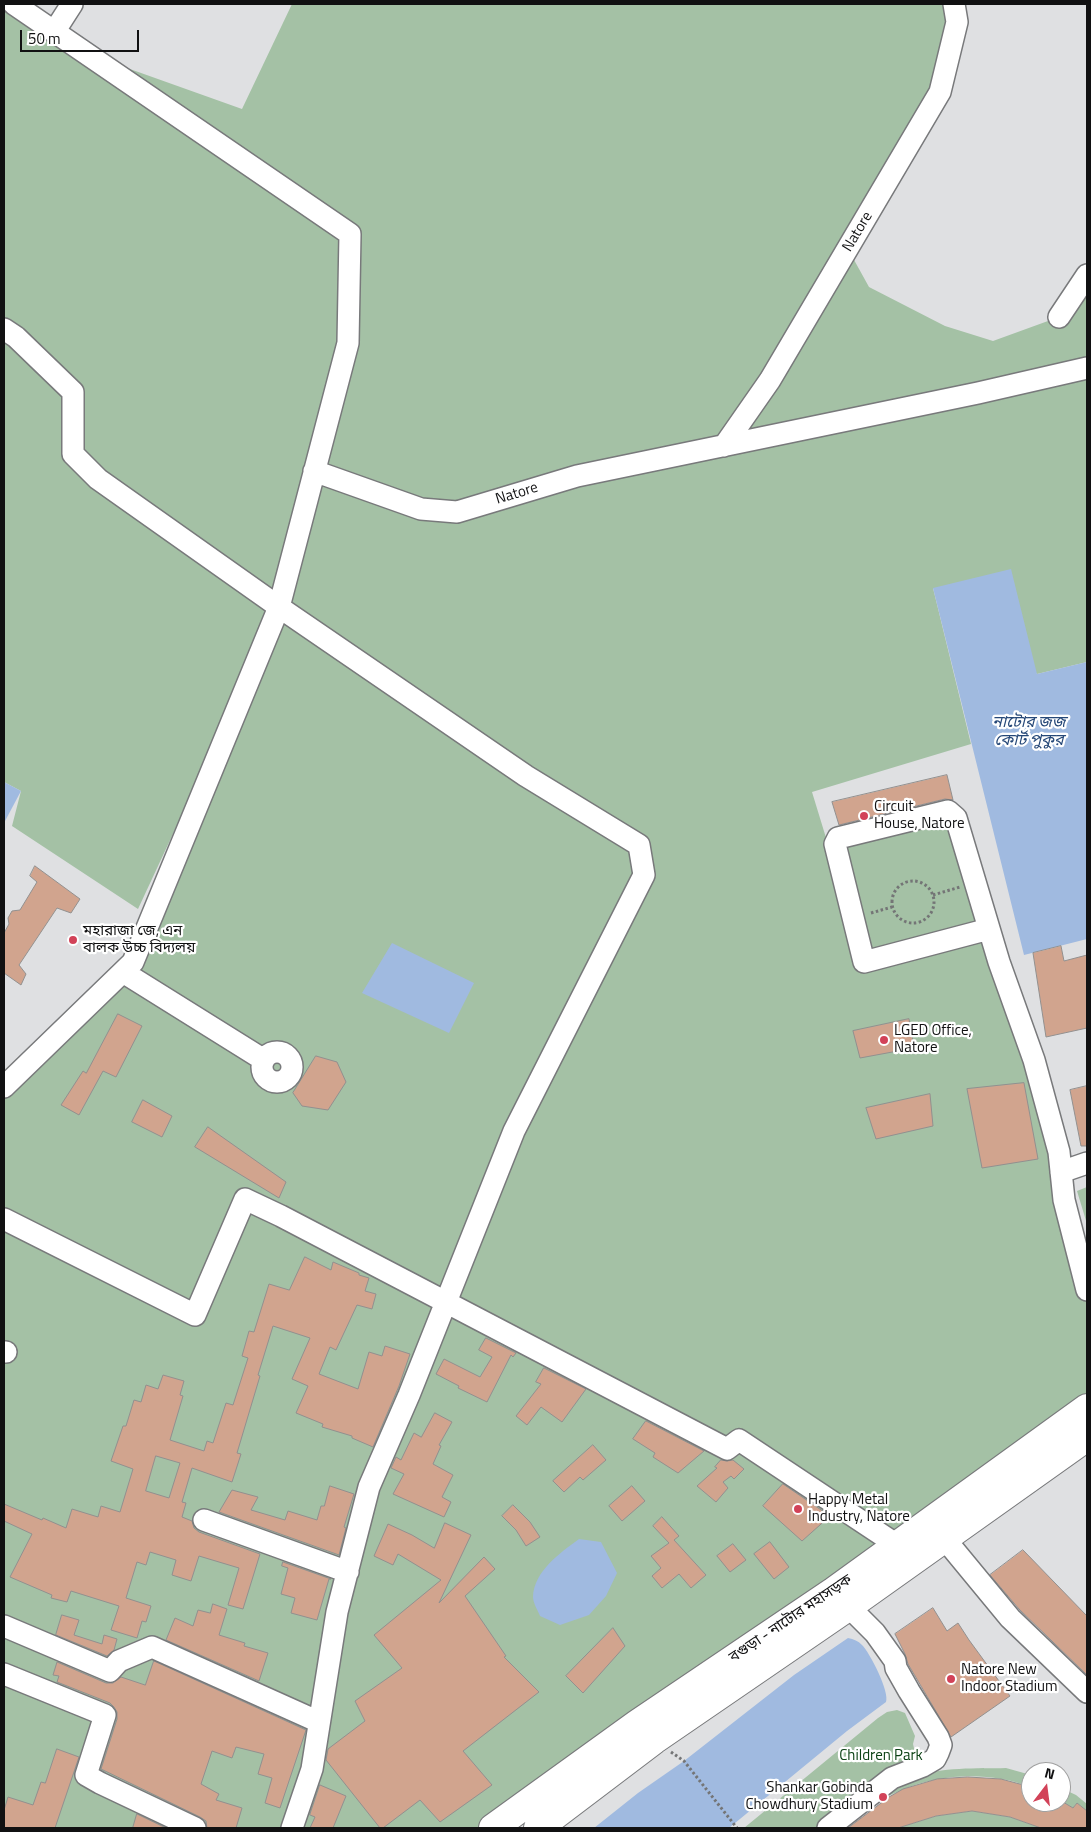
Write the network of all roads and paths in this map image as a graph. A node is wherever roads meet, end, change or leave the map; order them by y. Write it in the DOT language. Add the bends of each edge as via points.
graph roads {
  1 [pos="14,4"];
  2 [pos="72,4"];
  3 [pos="954,4"];
  4 [pos="54,32"];
  5 [pos="1087,275"];
  6 [pos="1059,318"];
  7 [pos="4,329"];
  8 [pos="1087,368"];
  9 [pos="724,446"];
  10 [pos="314,471"];
  11 [pos="278,607"];
  12 [pos="975,883"];
  13 [pos="933,895"];
  14 [pos="989,929"];
  15 [pos="123,972"];
  16 [pos="264,1060"];
  17 [pos="4,1087"];
  18 [pos="1087,1163"];
  19 [pos="1061,1172"];
  20 [pos="4,1220"];
  21 [pos="1087,1290"];
  22 [pos="446,1302"];
  23 [pos="1087,1408"];
  24 [pos="1087,1437"];
  25 [pos="204,1520"];
  26 [pos="944,1538"];
  27 [pos="897,1545"];
  28 [pos="348,1572"];
  29 [pos="841,1599"];
  30 [pos="4,1626"];
  31 [pos="4,1674"];
  32 [pos="1087,1692"];
  33 [pos="319,1722"];
  34 [pos="684,1761"];
  35 [pos="195,1828"];
  36 [pos="292,1828"];
  37 [pos="493,1828"];
  38 [pos="538,1828"];
  39 [pos="737,1828"];
  40 [pos="828,1828"];
  1 -- 4 [label="street"];
  2 -- 4 [label="street"];
  3 -- 9 [label="street, Natore" via="957,22 940,92 770,380"];
  4 -- 10 [label="street" via="350,234 348,343"];
  5 -- 6 [label="street"];
  7 -- 11 [label="street" via="73,392 73,454 98,479"];
  8 -- 9 [label="street, Natore"];
  9 -- 10 [label="street, Natore" via="577,476 457,512 421,509"];
  10 -- 11 [label="street"];
  11 -- 15 [label="street" via="133,962"];
  11 -- 22 [label="street" via="526,776 639,845 644,875 514,1131"];
  12 -- 13 [label="path"];
  12 -- 14 [label="street"];
  12 -- 14 [label="street" via="956,818 948,810 838,838 835,844 864,962"];
  13 -- 13 [label="path" via="917,881 903,883 893,893 892,908 899,919 918,923 930,915"];
  14 -- 19 [label="street" via="1034,1060 1059,1152"];
  15 -- 16 [label="street"];
  15 -- 17 [label="street"];
  18 -- 19 [label="street"];
  19 -- 21 [label="street" via="1064,1200"];
  20 -- 22 [label="street" via="195,1315 245,1199"];
  22 -- 27 [label="street" via="727,1449 739,1440"];
  22 -- 28 [label="street" via="369,1487"];
  23 -- 27 [label="highway, বগুড়া - নাটোর মহাসড়ক"];
  24 -- 26 [label="highway, বগুড়া - নাটোর মহাসড়ক"];
  25 -- 28 [label="street"];
  26 -- 29 [label="highway, বগুড়া - নাটোর মহাসড়ক"];
  26 -- 32 [label="street" via="1010,1618"];
  27 -- 29 [label="highway, বগুড়া - নাটোর মহাসড়ক"];
  28 -- 33 [label="street" via="337,1612"];
  29 -- 37 [label="highway, বগুড়া - নাটোর মহাসড়ক" via="637,1724"];
  29 -- 38 [label="highway, বগুড়া - নাটোর মহাসড়ক"];
  29 -- 40 [label="street" via="875,1633 940,1744 935,1759 892,1778"];
  30 -- 33 [label="street" via="110,1671 119,1661 152,1647"];
  31 -- 35 [label="street" via="105,1715 86,1775"];
  33 -- 36 [label="street" via="312,1769"];
  34 -- 39 [label="path"];
}
